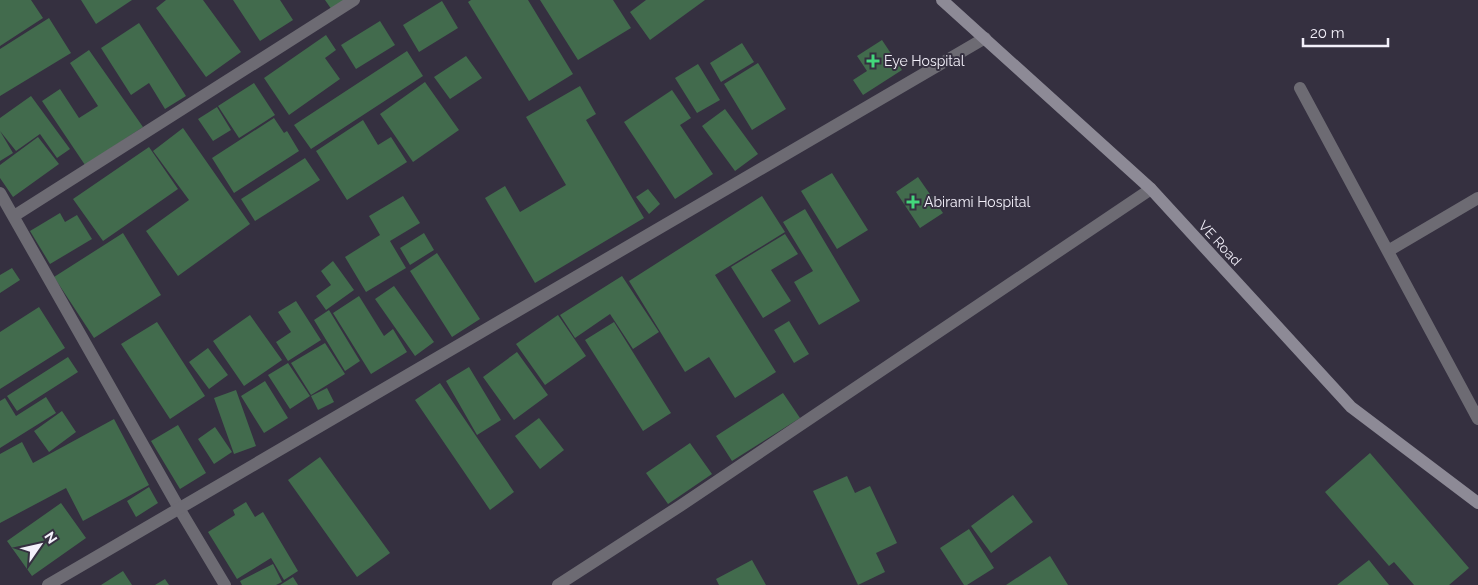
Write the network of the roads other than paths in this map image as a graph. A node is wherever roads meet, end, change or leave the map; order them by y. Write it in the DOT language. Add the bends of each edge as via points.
graph roads {
  1 [pos="354,0"];
  2 [pos="942,0"];
  3 [pos="985,38"];
  4 [pos="1300,88"];
  5 [pos="1151,189"];
  6 [pos="0,192"];
  7 [pos="1478,198"];
  8 [pos="14,216"];
  9 [pos="1388,251"];
  10 [pos="1478,419"];
  11 [pos="1478,503"];
  12 [pos="180,510"];
  13 [pos="48,585"];
  14 [pos="225,585"];
  15 [pos="558,585"];
  1 -- 8 [label="street"];
  2 -- 3 [label="main road, VE Road"];
  3 -- 5 [label="main road, VE Road"];
  3 -- 12 [label="street"];
  4 -- 9 [label="street"];
  5 -- 11 [label="main road, VE Road" via="1351,407"];
  5 -- 15 [label="street"];
  6 -- 8 [label="street"];
  7 -- 9 [label="street"];
  8 -- 12 [label="street"];
  9 -- 10 [label="street"];
  12 -- 13 [label="street"];
  12 -- 14 [label="street"];
}
